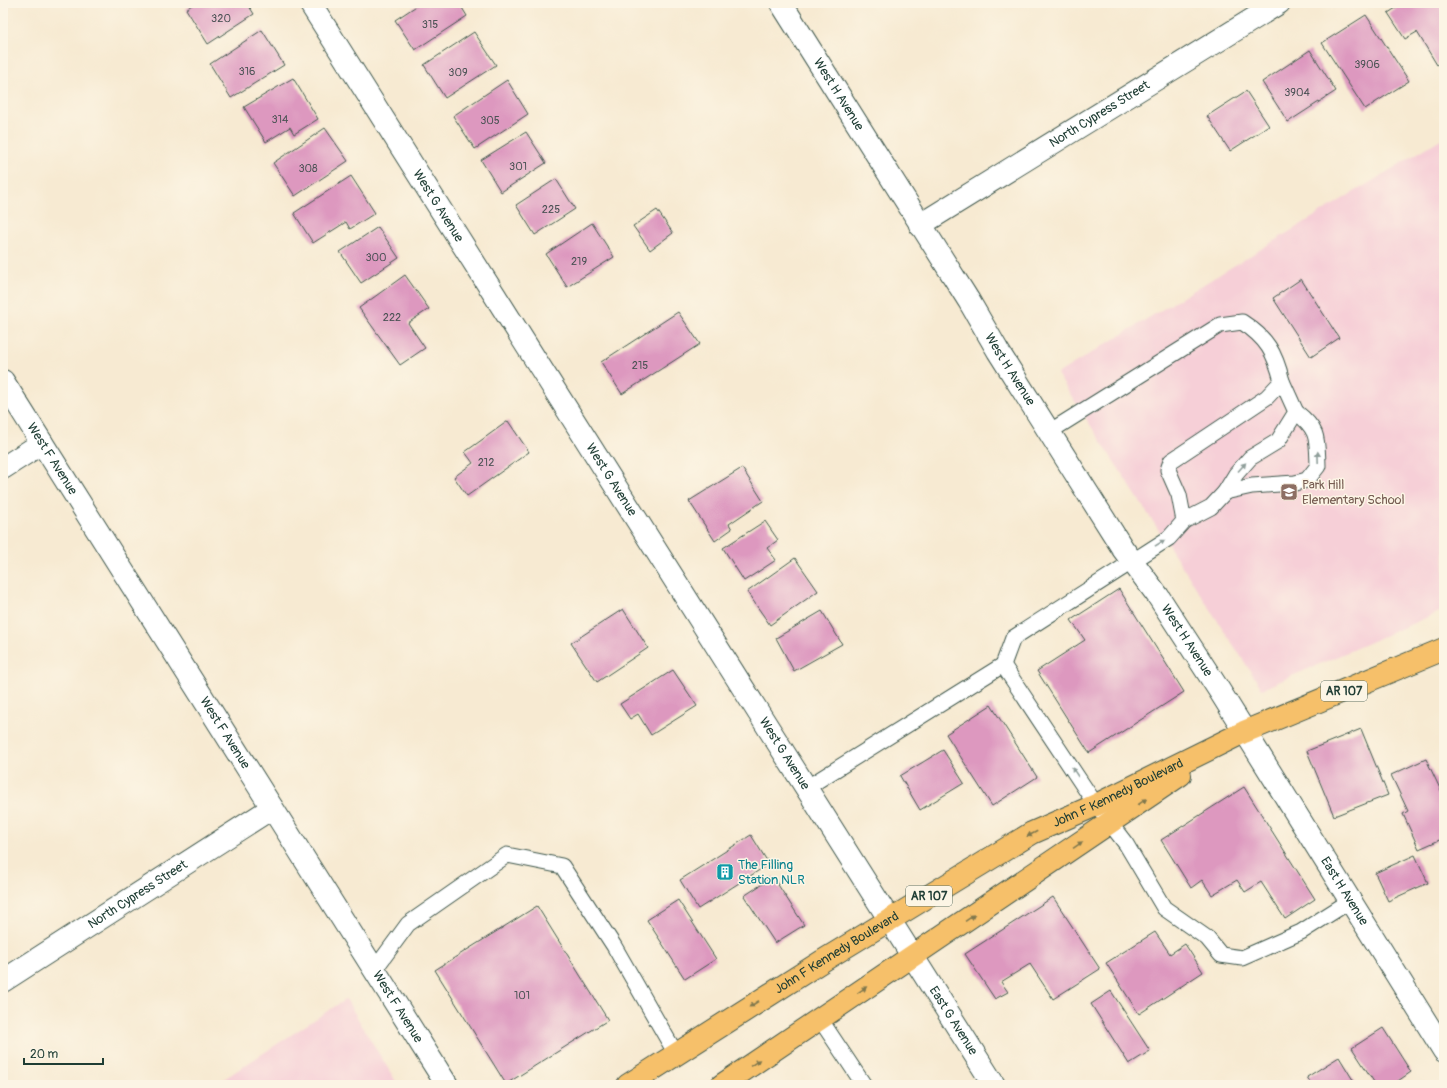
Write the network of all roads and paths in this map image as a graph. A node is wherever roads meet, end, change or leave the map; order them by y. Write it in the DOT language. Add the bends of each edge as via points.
graph roads {
  1 [pos="310,3"];
  2 [pos="781,3"];
  3 [pos="1279,3"];
  4 [pos="920,225"];
  5 [pos="3,381"];
  6 [pos="1282,381"];
  7 [pos="1296,412"];
  8 [pos="1049,432"];
  9 [pos="42,443"];
  10 [pos="3,468"];
  11 [pos="1225,492"];
  12 [pos="1184,521"];
  13 [pos="1132,561"];
  14 [pos="1444,650"];
  15 [pos="1003,665"];
  16 [pos="1244,732"];
  17 [pos="806,788"];
  18 [pos="1096,804"];
  19 [pos="272,808"];
  20 [pos="1110,824"];
  21 [pos="1350,901"];
  22 [pos="890,921"];
  23 [pos="913,956"];
  24 [pos="374,969"];
  25 [pos="3,981"];
  26 [pos="820,1019"];
  27 [pos="1444,1051"];
  28 [pos="676,1054"];
  29 [pos="447,1085"];
  30 [pos="628,1085"];
  31 [pos="722,1085"];
  32 [pos="864,1085"];
  33 [pos="994,1085"];
  1 -- 17 [label="street, West G Avenue"];
  2 -- 4 [label="street, West H Avenue"];
  3 -- 4 [label="street, North Cypress Street"];
  4 -- 8 [label="street, West H Avenue"];
  5 -- 9 [label="street, West F Avenue"];
  6 -- 7 [label="lane"];
  6 -- 8 [label="lane" via="1277,360 1258,332 1242,322 1220,326"];
  6 -- 12 [label="lane" via="1267,397 1171,461 1168,470 1179,494"];
  11 -- 7 [label="lane, one-way" via="1250,458 1278,441"];
  11 -- 7 [label="lane, one-way" via="1306,480 1318,466 1317,439 1310,423"];
  8 -- 13 [label="street, West H Avenue"];
  9 -- 10 [label="street"];
  9 -- 19 [label="street, West F Avenue"];
  11 -- 12 [label="lane" via="1211,507"];
  13 -- 12 [label="lane, one-way" via="1170,538"];
  13 -- 15 [label="lane" via="1013,638"];
  13 -- 16 [label="street, West H Avenue" via="1158,596"];
  14 -- 16 [label="main road, John F Kennedy Boulevard / AR 107"];
  15 -- 17 [label="lane"];
  18 -- 15 [label="lane, one-way"];
  16 -- 18 [label="main road, John F Kennedy Boulevard / AR 107"];
  20 -- 16 [label="main road, John F Kennedy Boulevard / AR 107, one-way"];
  16 -- 21 [label="street, East H Avenue"];
  17 -- 22 [label="street, West G Avenue"];
  18 -- 20 [label="lane"];
  18 -- 22 [label="main road, John F Kennedy Boulevard / AR 107, one-way" via="1032,833"];
  19 -- 24 [label="street, West F Avenue"];
  19 -- 25 [label="street, North Cypress Street"];
  20 -- 21 [label="lane" via="1126,844 1164,908 1207,938 1221,955 1242,958 1302,932"];
  23 -- 20 [label="main road, John F Kennedy Boulevard / AR 107, one-way"];
  21 -- 27 [label="street, East H Avenue"];
  22 -- 23 [label="street, West G Avenue"];
  22 -- 28 [label="main road, John F Kennedy Boulevard / AR 107, one-way"];
  26 -- 23 [label="main road, John F Kennedy Boulevard / AR 107, one-way"];
  23 -- 33 [label="street, East G Avenue"];
  24 -- 28 [label="lane" via="408,924 507,855 562,866 614,946"];
  24 -- 29 [label="street, West F Avenue"];
  31 -- 26 [label="main road, John F Kennedy Boulevard / AR 107, one-way"];
  26 -- 32 [label="lane"];
  28 -- 30 [label="main road, John F Kennedy Boulevard / AR 107"];
}
